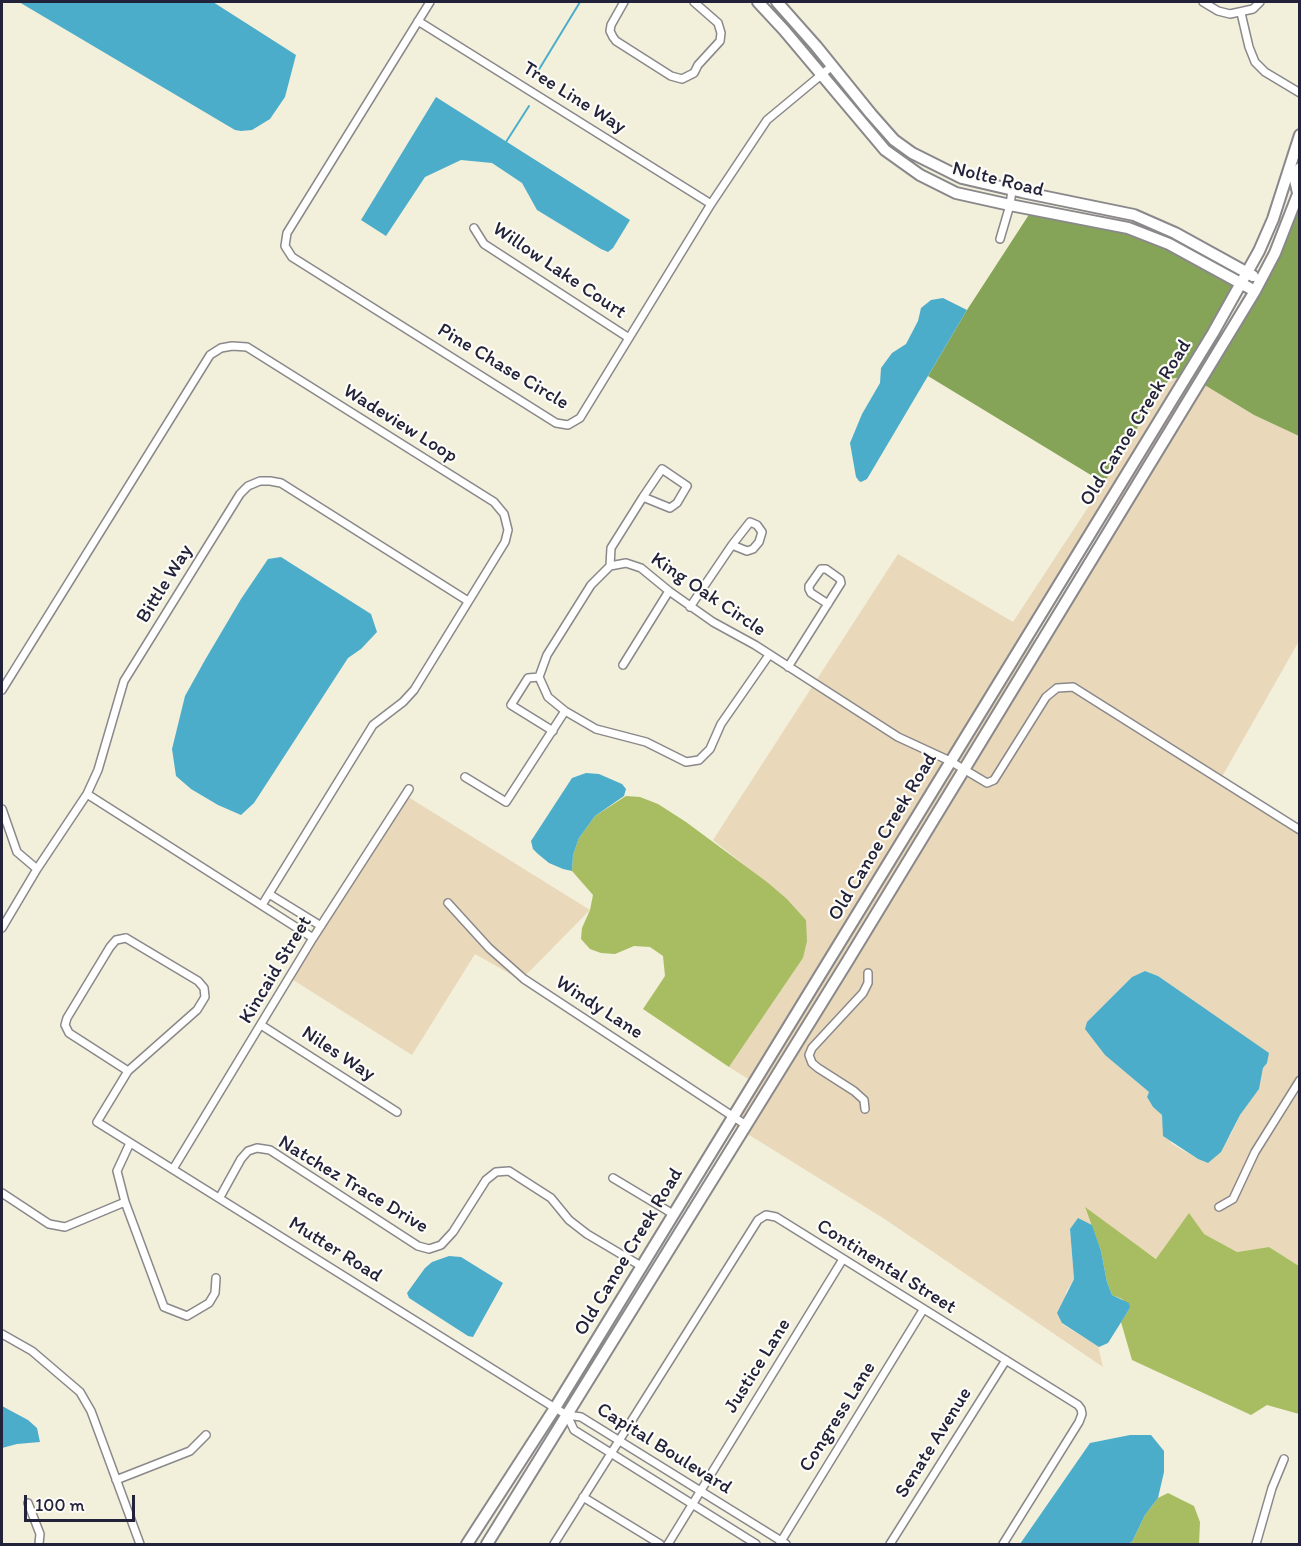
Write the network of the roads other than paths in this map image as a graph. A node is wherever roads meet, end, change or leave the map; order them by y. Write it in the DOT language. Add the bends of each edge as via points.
graph roads {
  1 [pos="430,2"];
  2 [pos="624,2"];
  3 [pos="694,2"];
  4 [pos="758,2"];
  5 [pos="777,2"];
  6 [pos="1203,2"];
  7 [pos="1260,2"];
  8 [pos="1240,13"];
  9 [pos="418,21"];
  10 [pos="832,66"];
  11 [pos="821,74"];
  12 [pos="1299,93"];
  13 [pos="1299,135"];
  14 [pos="1299,168"];
  15 [pos="1012,190"];
  16 [pos="1299,191"];
  17 [pos="711,204"];
  18 [pos="1010,205"];
  19 [pos="474,228"];
  20 [pos="1000,239"];
  21 [pos="1247,273"];
  22 [pos="1261,280"];
  23 [pos="1241,284"];
  24 [pos="1255,291"];
  25 [pos="629,338"];
  26 [pos="643,497"];
  27 [pos="732,545"];
  28 [pos="610,566"];
  29 [pos="669,591"];
  30 [pos="468,601"];
  31 [pos="828,604"];
  32 [pos="690,607"];
  33 [pos="1029,632"];
  34 [pos="1042,640"];
  35 [pos="769,655"];
  36 [pos="623,665"];
  37 [pos="788,667"];
  38 [pos="539,677"];
  39 [pos="2,690"];
  40 [pos="565,711"];
  41 [pos="553,730"];
  42 [pos="950,762"];
  43 [pos="963,770"];
  44 [pos="465,777"];
  45 [pos="409,789"];
  46 [pos="87,794"];
  47 [pos="2,809"];
  48 [pos="1299,830"];
  49 [pos="37,869"];
  50 [pos="269,894"];
  51 [pos="448,903"];
  52 [pos="262,905"];
  53 [pos="321,926"];
  54 [pos="2,928"];
  55 [pos="313,938"];
  56 [pos="868,973"];
  57 [pos="261,1025"];
  58 [pos="128,1071"];
  59 [pos="1299,1080"];
  60 [pos="865,1109"];
  61 [pos="397,1112"];
  62 [pos="733,1116"];
  63 [pos="746,1125"];
  64 [pos="130,1143"];
  65 [pos="173,1169"];
  66 [pos="613,1178"];
  67 [pos="2,1193"];
  68 [pos="220,1197"];
  69 [pos="125,1202"];
  70 [pos="1218,1207"];
  71 [pos="673,1214"];
  72 [pos="843,1259"];
  73 [pos="641,1266"];
  74 [pos="216,1278"];
  75 [pos="923,1310"];
  76 [pos="2,1334"];
  77 [pos="1006,1360"];
  78 [pos="555,1408"];
  79 [pos="567,1415"];
  80 [pos="206,1435"];
  81 [pos="619,1440"];
  82 [pos="610,1453"];
  83 [pos="1284,1459"];
  84 [pos="116,1480"];
  85 [pos="700,1491"];
  86 [pos="584,1497"];
  87 [pos="28,1503"];
  88 [pos="692,1504"];
  89 [pos="782,1543"];
  90 [pos="39,1545"];
  91 [pos="140,1545"];
  92 [pos="467,1545"];
  93 [pos="487,1545"];
  94 [pos="554,1545"];
  95 [pos="660,1545"];
  96 [pos="668,1545"];
  97 [pos="756,1545"];
  98 [pos="890,1545"];
  99 [pos="1003,1545"];
  100 [pos="1256,1545"];
  1 -- 9 [label="street, Pine Chase Circle"];
  2 -- 3 [label="street" via="610,31 613,37 671,76 682,79 694,73 720,41 718,23"];
  4 -- 11 [label="main road, Nolte Road"];
  5 -- 10 [label="main road, Nolte Road"];
  6 -- 8 [label="street" via="1218,11"];
  7 -- 8 [label="street"];
  8 -- 12 [label="street" via="1255,62"];
  9 -- 17 [label="street, Tree Line Way"];
  9 -- 25 [label="street, Pine Chase Circle" via="287,233 285,246 292,257 556,423 568,425 580,418"];
  10 -- 11 [label="street, Pine Chase Circle"];
  10 -- 15 [label="main road, Nolte Road" via="894,140 912,153 962,178"];
  11 -- 17 [label="street, Pine Chase Circle" via="767,120"];
  11 -- 18 [label="main road, Nolte Road" via="877,141 902,164 956,193"];
  13 -- 21 [label="main road, Old Canoe Creek Road" via="1273,219"];
  14 -- 16 [label="main road, Old Canoe Creek Road" via="1295,180"];
  15 -- 18 [label="street"];
  15 -- 21 [label="main road, Nolte Road" via="1134,215 1175,232"];
  16 -- 22 [label="main road, Old Canoe Creek Road"];
  17 -- 25 [label="street, Pine Chase Circle"];
  18 -- 20 [label="street"];
  18 -- 23 [label="main road, Nolte Road" via="1128,228 1169,244"];
  19 -- 25 [label="street, Willow Lake Court" via="484,244"];
  21 -- 22 [label="main road, Nolte Road"];
  21 -- 23 [label="main road, Old Canoe Creek Road"];
  22 -- 24 [label="main road, Old Canoe Creek Road"];
  23 -- 24 [label="main road, Nolte Road"];
  23 -- 33 [label="main road, Old Canoe Creek Road"];
  24 -- 34 [label="main road, Old Canoe Creek Road"];
  26 -- 26 [label="street" via="662,470 687,486 670,508"];
  26 -- 28 [label="street" via="611,548"];
  27 -- 27 [label="street" via="750,522 762,532 753,549 747,551"];
  27 -- 32 [label="street"];
  28 -- 29 [label="street, King Oak Circle" via="626,564 641,568"];
  28 -- 38 [label="street" via="591,585 547,655"];
  29 -- 32 [label="street, King Oak Circle"];
  29 -- 36 [label="street"];
  30 -- 39 [label="street, Wadeview Loop" via="505,542 504,514 494,502 247,347 221,348 210,356"];
  30 -- 46 [label="street, Bittle Way" via="281,483 260,481 248,486 124,681 102,760"];
  30 -- 50 [label="street, Wadeview Loop" via="414,690 374,725"];
  31 -- 31 [label="street" via="842,581 821,569 809,589"];
  31 -- 37 [label="street"];
  32 -- 35 [label="street, King Oak Circle"];
  33 -- 34 [label="main road"];
  33 -- 42 [label="main road, Old Canoe Creek Road"];
  34 -- 43 [label="main road, Old Canoe Creek Road"];
  35 -- 37 [label="street, King Oak Circle"];
  35 -- 40 [label="street, King Oak Circle" via="721,724 710,749 699,760 686,762 646,742 596,729"];
  37 -- 42 [label="street, King Oak Circle" via="898,737"];
  38 -- 40 [label="street, King Oak Circle" via="548,697"];
  38 -- 41 [label="street" via="528,678 512,705"];
  40 -- 41 [label="street"];
  41 -- 44 [label="street" via="506,802"];
  42 -- 43 [label="street, King Oak Circle"];
  42 -- 62 [label="main road, Old Canoe Creek Road"];
  43 -- 48 [label="street, King Oak Circle" via="987,783 994,780 1046,698 1057,688 1073,687"];
  43 -- 63 [label="main road, Old Canoe Creek Road"];
  45 -- 53 [label="street, Kincaid Street"];
  46 -- 49 [label="street, Bittle Way"];
  46 -- 52 [label="street"];
  47 -- 49 [label="street" via="17,852"];
  49 -- 54 [label="street, Bittle Way"];
  50 -- 52 [label="street, Wadeview Loop"];
  50 -- 53 [label="street"];
  51 -- 62 [label="street, Windy Lane" via="524,979"];
  52 -- 55 [label="street"];
  53 -- 55 [label="street, Kincaid Street"];
  55 -- 57 [label="street, Kincaid Street"];
  56 -- 60 [label="street" via="863,993 809,1055 818,1068 864,1100"];
  57 -- 61 [label="street, Niles Way"];
  57 -- 65 [label="street, Kincaid Street"];
  58 -- 58 [label="street" via="197,1010 205,997 198,981 126,938 116,940 110,947 66,1025 69,1033"];
  58 -- 64 [label="street, Mutter Road" via="97,1122"];
  59 -- 70 [label="street" via="1255,1152 1233,1199"];
  62 -- 63 [label="street, Windy Lane"];
  62 -- 71 [label="main road, Old Canoe Creek Road"];
  63 -- 79 [label="main road, Old Canoe Creek Road"];
  64 -- 65 [label="street, Mutter Road"];
  64 -- 69 [label="street" via="117,1171"];
  65 -- 68 [label="street, Mutter Road"];
  66 -- 71 [label="street"];
  67 -- 69 [label="street" via="49,1224 65,1227"];
  68 -- 73 [label="street, Natchez Trace Drive" via="248,1151 270,1150 418,1246 429,1249 441,1245 453,1232 486,1180 496,1172 509,1171 551,1198 587,1234"];
  68 -- 78 [label="street, Mutter Road"];
  69 -- 74 [label="street" via="164,1307 187,1316 209,1303 215,1293"];
  71 -- 73 [label="main road, Old Canoe Creek Road"];
  72 -- 75 [label="street, Continental Street"];
  72 -- 81 [label="street, Continental Street" via="776,1217 766,1215 758,1220"];
  72 -- 85 [label="street, Justice Lane"];
  73 -- 78 [label="main road, Old Canoe Creek Road"];
  75 -- 77 [label="street, Continental Street"];
  75 -- 89 [label="street, Congress Lane"];
  76 -- 84 [label="street" via="32,1352 80,1392"];
  77 -- 98 [label="street, Senate Avenue"];
  77 -- 99 [label="street, Continental Street" via="1078,1405 1082,1414"];
  78 -- 79 [label="street, Mutter Road"];
  78 -- 92 [label="main road, Old Canoe Creek Road"];
  79 -- 81 [label="street, Capital Boulevard" via="581,1417"];
  79 -- 82 [label="street, Capital Boulevard" via="574,1430"];
  79 -- 93 [label="main road, Old Canoe Creek Road"];
  80 -- 84 [label="street" via="190,1451"];
  81 -- 82 [label="street, Continental Street"];
  81 -- 85 [label="street, Capital Boulevard"];
  82 -- 86 [label="street, Continental Street"];
  82 -- 88 [label="street, Capital Boulevard"];
  83 -- 100 [label="street"];
  84 -- 91 [label="street"];
  85 -- 88 [label="street, Justice Lane"];
  85 -- 89 [label="street, Capital Boulevard"];
  86 -- 94 [label="street, Continental Street"];
  86 -- 95 [label="street"];
  87 -- 90 [label="street" via="40,1534"];
  88 -- 96 [label="street, Justice Lane"];
  88 -- 97 [label="street, Capital Boulevard"];
}
